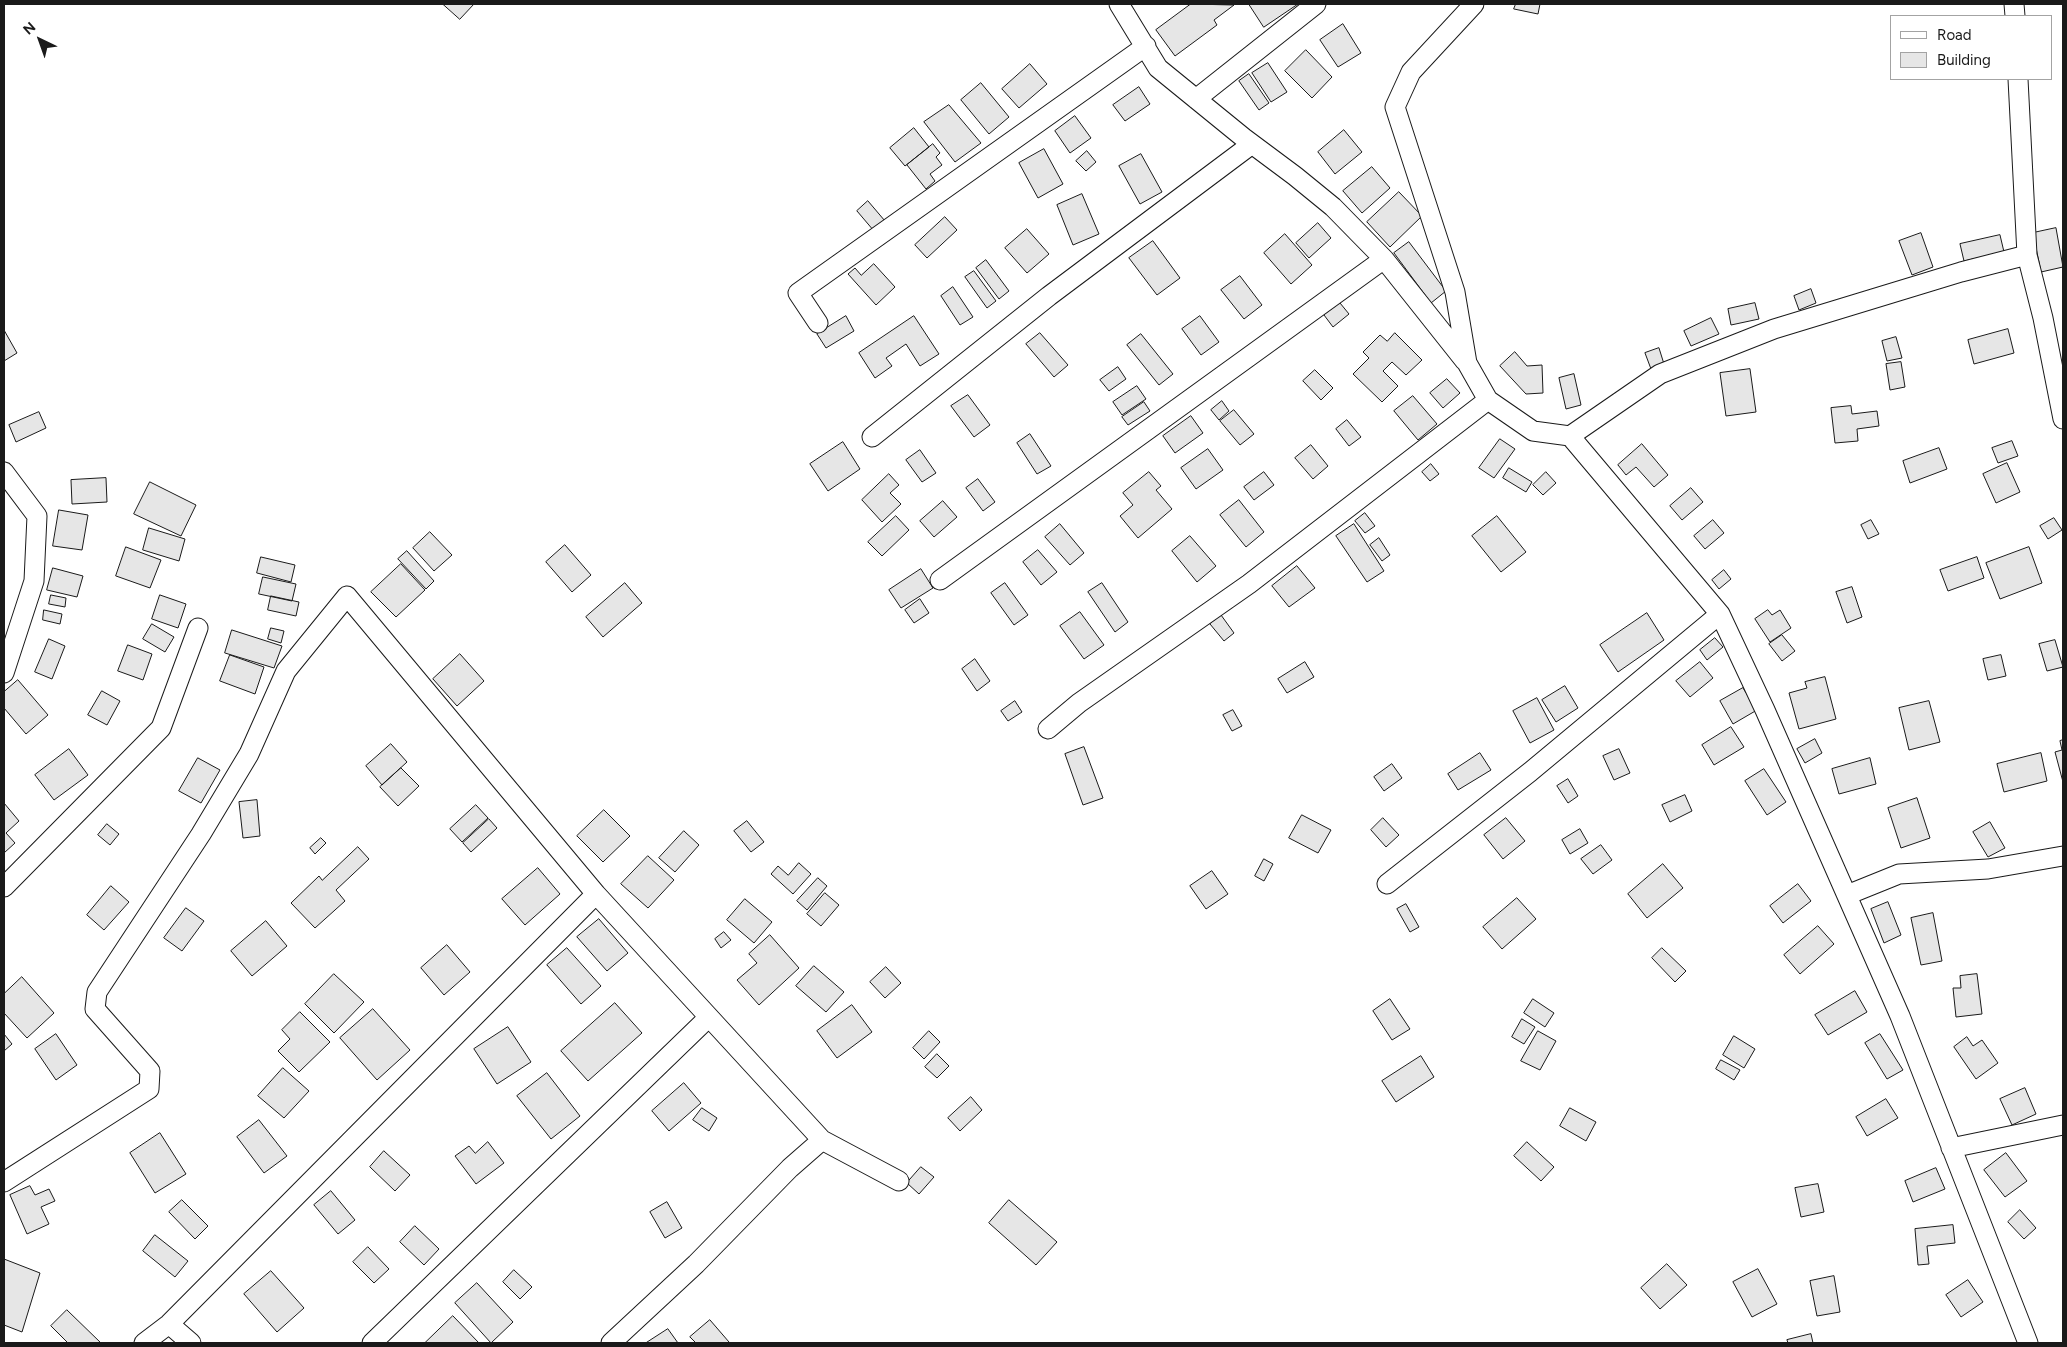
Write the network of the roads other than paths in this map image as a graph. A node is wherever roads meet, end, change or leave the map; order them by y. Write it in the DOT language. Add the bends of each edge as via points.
graph roads {
  1 [pos="1119,4"];
  2 [pos="1316,4"];
  3 [pos="1474,4"];
  4 [pos="1146,46"];
  5 [pos="2018,80"];
  6 [pos="1196,99"];
  7 [pos="1252,144"];
  8 [pos="2027,255"];
  9 [pos="1384,259"];
  10 [pos="818,323"];
  11 [pos="1467,363"];
  12 [pos="1488,400"];
  13 [pos="2063,419"];
  14 [pos="1570,436"];
  15 [pos="872,437"];
  16 [pos="4,472"];
  17 [pos="940,580"];
  18 [pos="1720,614"];
  19 [pos="198,628"];
  20 [pos="4,673"];
  21 [pos="1048,729"];
  22 [pos="2063,856"];
  23 [pos="1387,884"];
  24 [pos="4,887"];
  25 [pos="596,894"];
  26 [pos="1847,895"];
  27 [pos="709,1017"];
  28 [pos="2063,1125"];
  29 [pos="822,1140"];
  30 [pos="1951,1148"];
  31 [pos="899,1181"];
  32 [pos="4,1182"];
  33 [pos="170,1324"];
  34 [pos="144,1343"];
  35 [pos="191,1343"];
  36 [pos="372,1343"];
  37 [pos="611,1343"];
  38 [pos="2028,1343"];
  1 -- 4 [label="street"];
  2 -- 6 [label="street"];
  3 -- 11 [label="street" via="1411,72 1395,107 1455,292"];
  4 -- 6 [label="street" via="1158,68"];
  4 -- 10 [label="street" via="798,293"];
  5 -- 8 [label="street"];
  6 -- 7 [label="street"];
  7 -- 9 [label="street" via="1333,208"];
  7 -- 15 [label="street" via="1049,296"];
  8 -- 13 [label="street"];
  8 -- 14 [label="street" via="1774,329 1669,370"];
  9 -- 11 [label="street"];
  9 -- 17 [label="street"];
  11 -- 12 [label="street"];
  12 -- 14 [label="street" via="1533,431"];
  12 -- 21 [label="street" via="1249,584 1079,702"];
  14 -- 18 [label="street"];
  16 -- 20 [label="street" via="37,516 34,581"];
  18 -- 23 [label="street" via="1530,772"];
  18 -- 26 [label="street"];
  19 -- 24 [label="street" via="162,728"];
  22 -- 26 [label="street" via="1988,869 1899,874"];
  25 -- 27 [label="street"];
  25 -- 32 [label="street" via="347,596 286,671 249,754 206,826 97,992 94,1009 150,1071 149,1089"];
  25 -- 33 [label="street"];
  26 -- 30 [label="street" via="1900,1016"];
  27 -- 29 [label="street"];
  27 -- 36 [label="street"];
  28 -- 30 [label="street"];
  29 -- 31 [label="street"];
  29 -- 37 [label="street"];
  30 -- 38 [label="street"];
  33 -- 34 [label="street"];
  33 -- 35 [label="street"];
}
